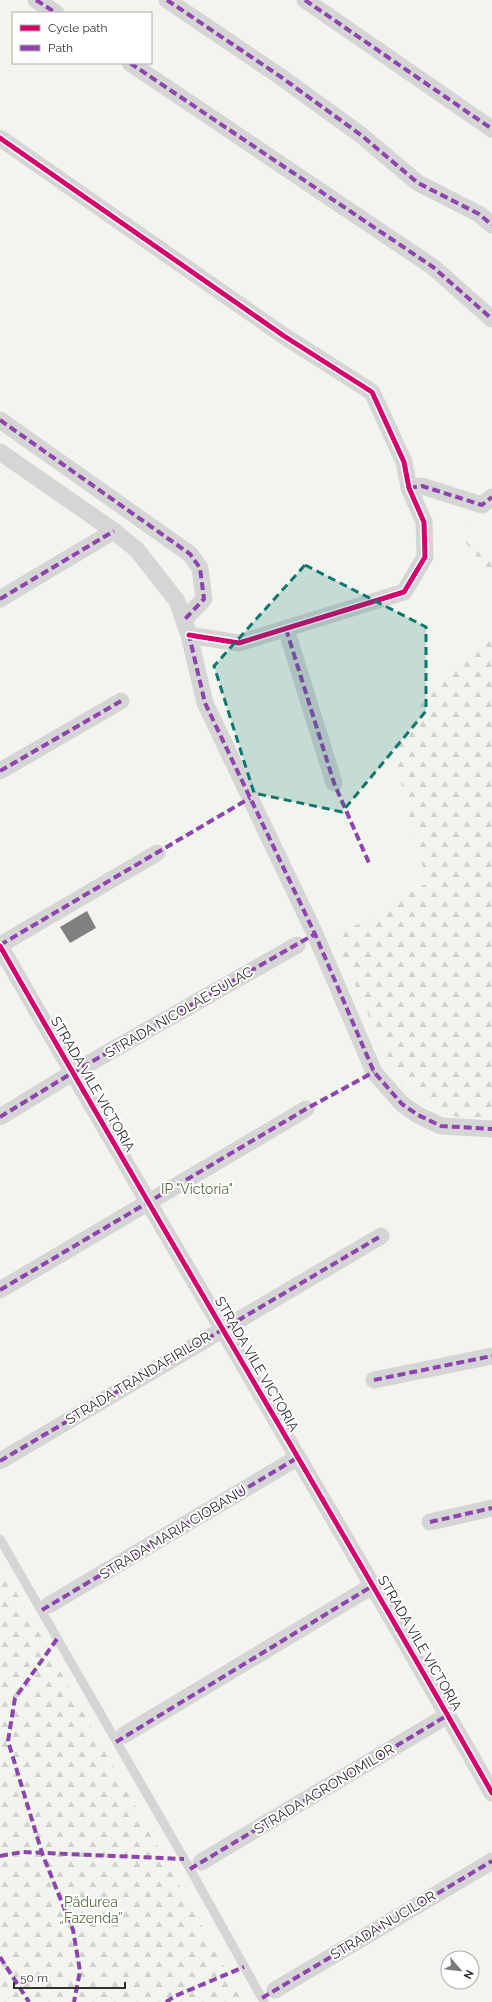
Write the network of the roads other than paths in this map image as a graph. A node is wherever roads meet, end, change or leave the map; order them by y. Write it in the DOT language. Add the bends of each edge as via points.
graph roads {
  1 [pos="36,0"];
  2 [pos="167,0"];
  3 [pos="305,0"];
  4 [pos="54,12"];
  5 [pos="131,64"];
  6 [pos="492,129"];
  7 [pos="0,138"];
  8 [pos="492,225"];
  9 [pos="492,318"];
  10 [pos="0,420"];
  11 [pos="0,452"];
  12 [pos="409,488"];
  13 [pos="492,497"];
  14 [pos="114,531"];
  15 [pos="0,599"];
  16 [pos="187,628"];
  17 [pos="286,628"];
  18 [pos="121,701"];
  19 [pos="0,770"];
  20 [pos="334,783"];
  21 [pos="157,853"];
  22 [pos="297,944"];
  23 [pos="0,945"];
  24 [pos="72,1073"];
  25 [pos="306,1109"];
  26 [pos="0,1117"];
  27 [pos="492,1128"];
  28 [pos="147,1203"];
  29 [pos="381,1236"];
  30 [pos="0,1290"];
  31 [pos="222,1328"];
  32 [pos="492,1356"];
  33 [pos="374,1380"];
  34 [pos="297,1458"];
  35 [pos="0,1461"];
  36 [pos="492,1508"];
  37 [pos="430,1522"];
  38 [pos="0,1539"];
  39 [pos="374,1585"];
  40 [pos="49,1605"];
  41 [pos="448,1715"];
  42 [pos="124,1735"];
  43 [pos="492,1794"];
  44 [pos="492,1861"];
  45 [pos="201,1862"];
  46 [pos="270,1996"];
  1 -- 4 [label="street"];
  2 -- 8 [label="street" via="361,135 418,183 479,214"];
  3 -- 6 [label="street"];
  5 -- 9 [label="street" via="433,267"];
  7 -- 12 [label="street" via="284,336 372,392 404,462"];
  10 -- 16 [label="street" via="190,554 200,568 204,599"];
  11 -- 14 [label="street"];
  12 -- 13 [label="street" via="422,486 482,505"];
  12 -- 17 [label="street" via="424,522 425,557 404,592"];
  14 -- 15 [label="street"];
  14 -- 16 [label="street" via="137,550 177,601"];
  16 -- 17 [label="street" via="239,643"];
  16 -- 27 [label="street" via="205,703 315,934 374,1072 402,1104 441,1126"];
  17 -- 20 [label="street"];
  18 -- 19 [label="street"];
  21 -- 23 [label="street"];
  22 -- 24 [label="street, STRADA NICOLAE SULAC"];
  23 -- 24 [label="street, STRADA VILE VICTORIA"];
  24 -- 26 [label="street, STRADA NICOLAE SULAC"];
  24 -- 28 [label="street, STRADA VILE VICTORIA"];
  25 -- 28 [label="street"];
  28 -- 30 [label="street"];
  28 -- 31 [label="street, STRADA VILE VICTORIA"];
  29 -- 31 [label="street, STRADA TRANDAFIRILOR"];
  31 -- 34 [label="street, STRADA VILE VICTORIA"];
  31 -- 35 [label="street, STRADA TRANDAFIRILOR"];
  32 -- 33 [label="street"];
  34 -- 39 [label="street, STRADA VILE VICTORIA"];
  34 -- 40 [label="street, STRADA MARIA CIOBANU"];
  36 -- 37 [label="street"];
  38 -- 46 [label="lane" via="190,1869"];
  39 -- 41 [label="street, STRADA VILE VICTORIA"];
  39 -- 42 [label="street"];
  41 -- 43 [label="street, STRADA VILE VICTORIA"];
  41 -- 45 [label="street, STRADA AGRONOMILOR"];
  44 -- 46 [label="street, STRADA NUCILOR"];
}
